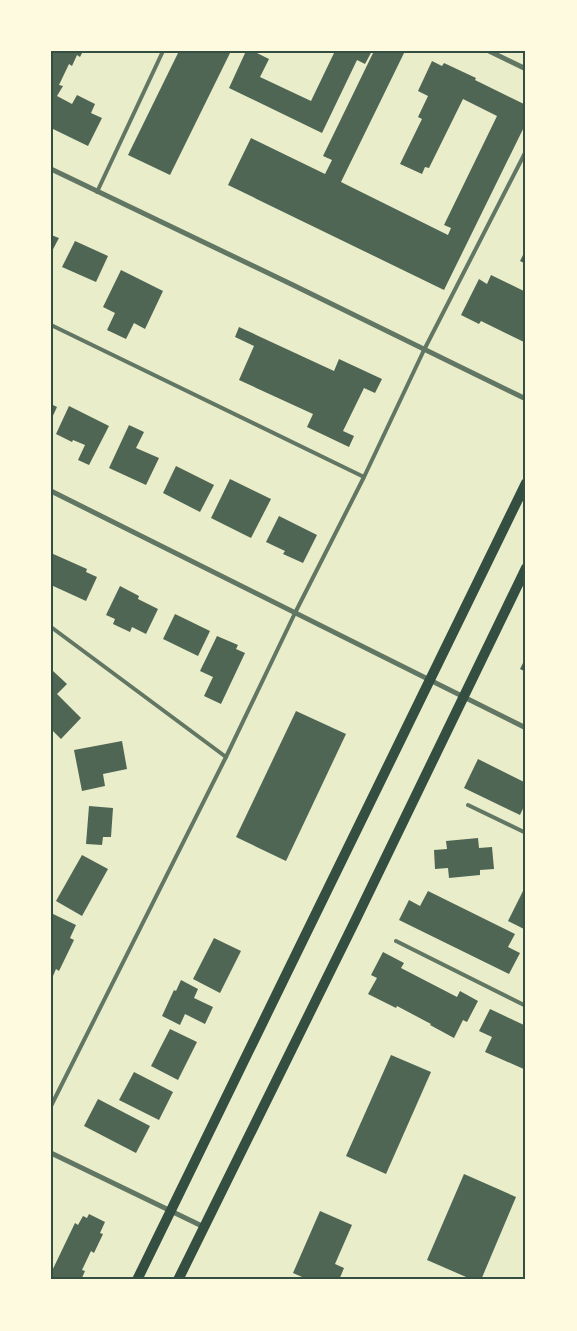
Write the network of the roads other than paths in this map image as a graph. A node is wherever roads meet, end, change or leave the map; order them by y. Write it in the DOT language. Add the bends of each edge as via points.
graph roads {
  1 [pos="163,51"];
  2 [pos="489,51"];
  3 [pos="526,69"];
  4 [pos="526,151"];
  5 [pos="51,169"];
  6 [pos="97,192"];
  7 [pos="51,324"];
  8 [pos="424,350"];
  9 [pos="526,399"];
  10 [pos="364,477"];
  11 [pos="526,483"];
  12 [pos="51,491"];
  13 [pos="526,568"];
  14 [pos="295,613"];
  15 [pos="51,627"];
  16 [pos="430,680"];
  17 [pos="463,697"];
  18 [pos="526,728"];
  19 [pos="226,757"];
  20 [pos="468,804"];
  21 [pos="526,833"];
  22 [pos="396,941"];
  23 [pos="526,1006"];
  24 [pos="51,1106"];
  25 [pos="51,1153"];
  26 [pos="170,1211"];
  27 [pos="204,1228"];
  28 [pos="137,1280"];
  29 [pos="178,1280"];
  1 -- 6 [label="lane"];
  2 -- 3 [label="street"];
  4 -- 8 [label="lane"];
  5 -- 6 [label="street"];
  6 -- 8 [label="street"];
  7 -- 10 [label="lane"];
  8 -- 9 [label="street"];
  8 -- 10 [label="lane"];
  10 -- 14 [label="lane"];
  11 -- 16 [label="main road"];
  12 -- 14 [label="street"];
  13 -- 17 [label="main road"];
  14 -- 16 [label="street"];
  14 -- 19 [label="lane"];
  15 -- 19 [label="lane"];
  16 -- 17 [label="street"];
  16 -- 26 [label="main road"];
  17 -- 18 [label="street"];
  17 -- 27 [label="main road"];
  19 -- 24 [label="lane"];
  20 -- 21 [label="lane"];
  22 -- 23 [label="lane"];
  25 -- 26 [label="street"];
  26 -- 27 [label="street"];
  26 -- 28 [label="main road"];
  27 -- 29 [label="main road"];
}
